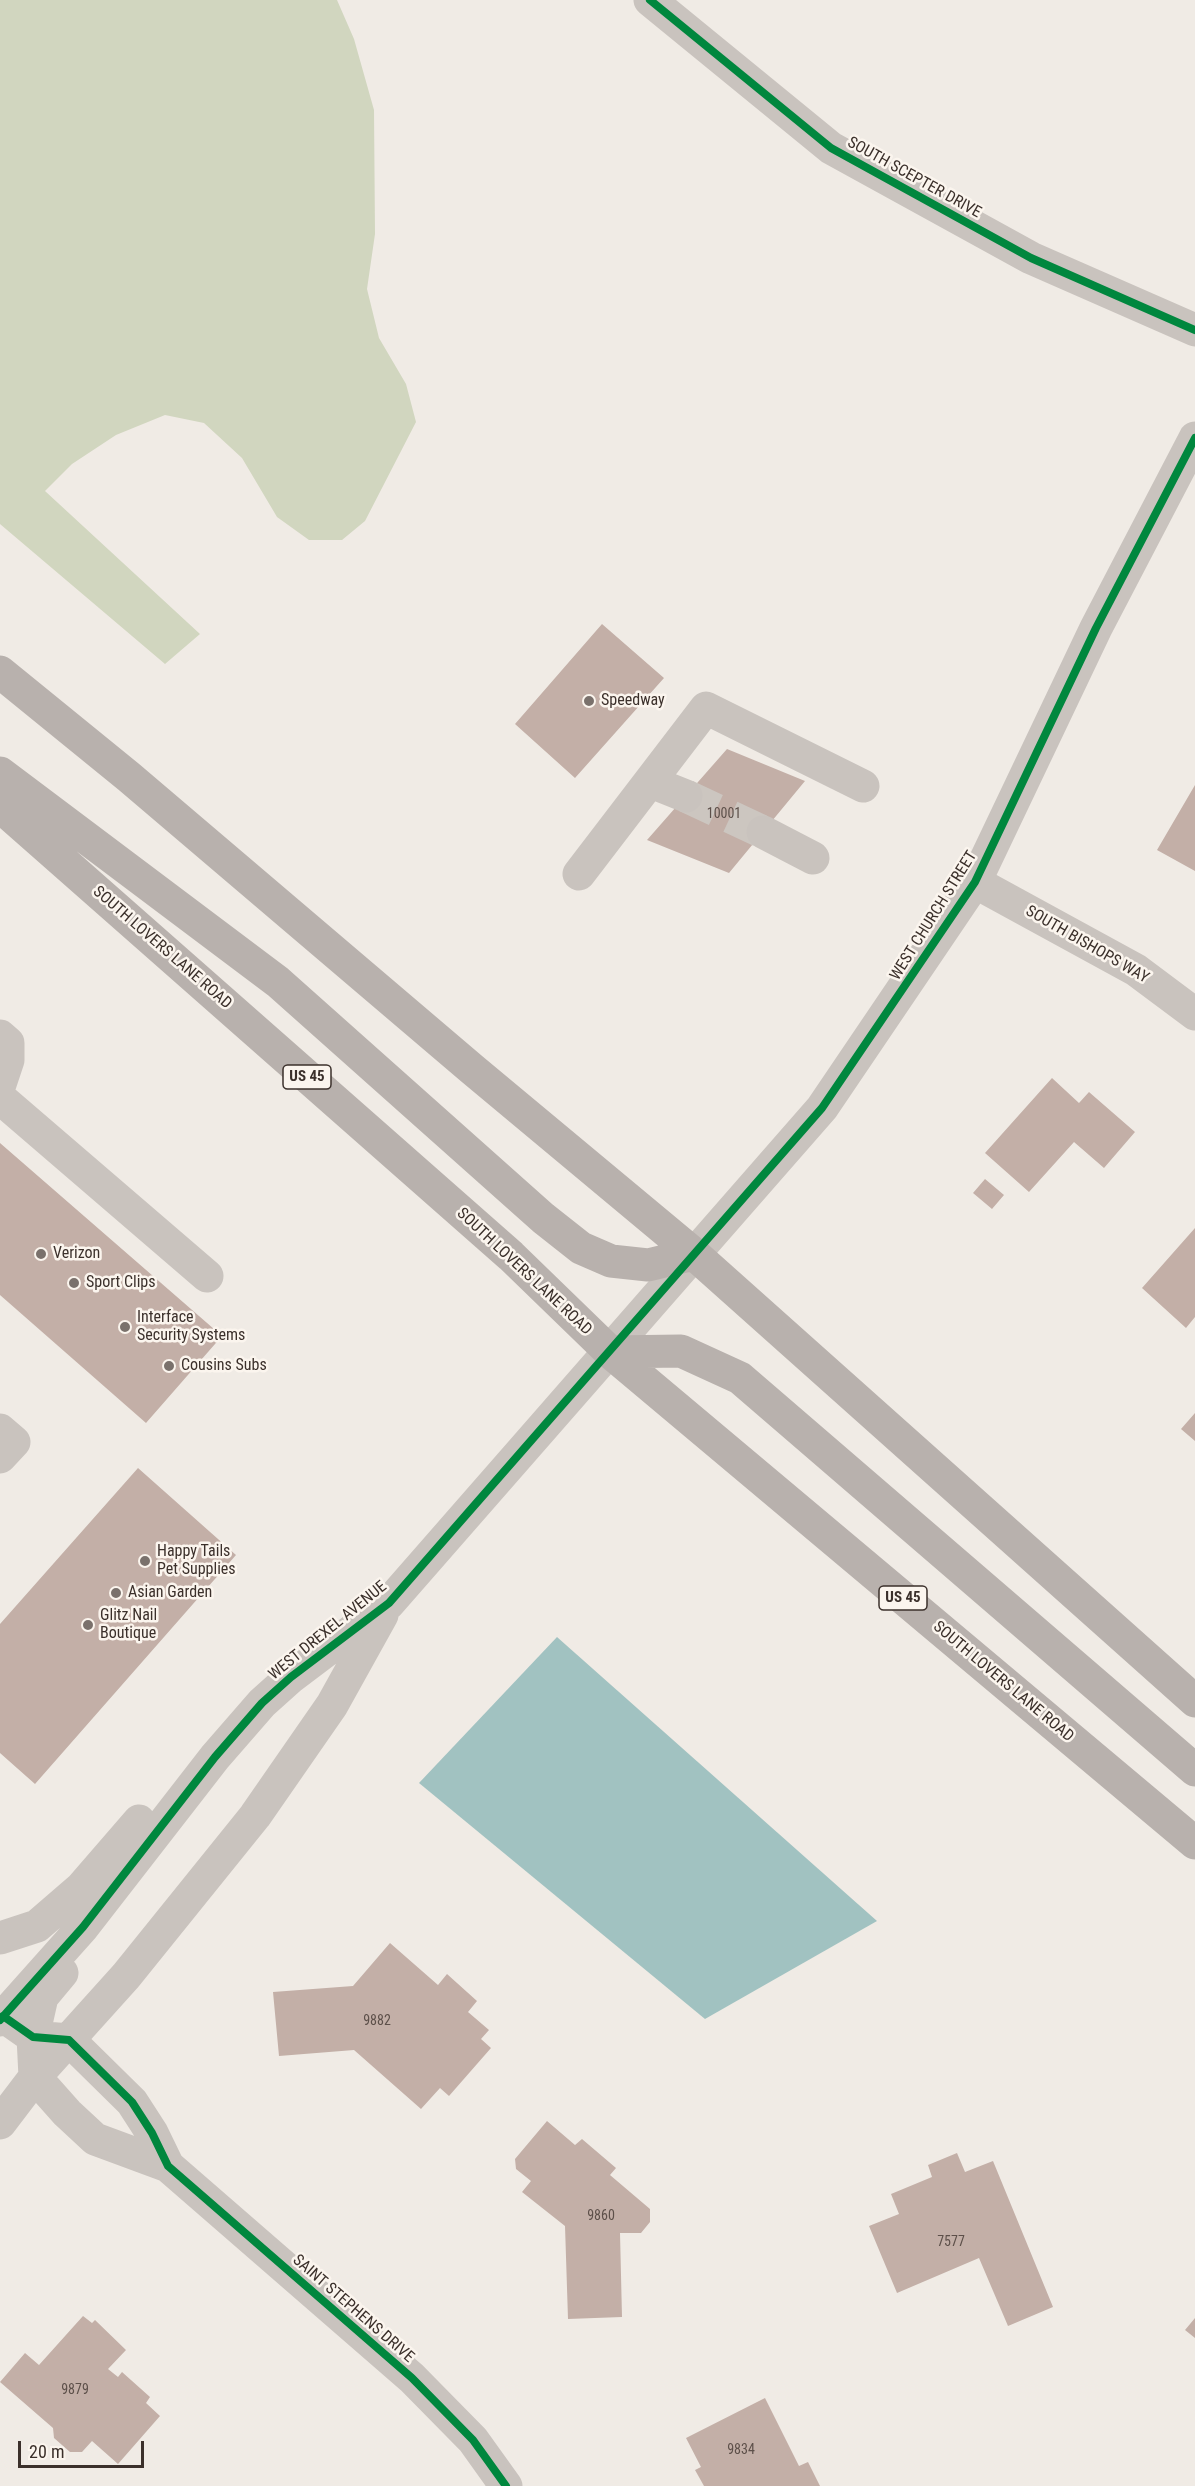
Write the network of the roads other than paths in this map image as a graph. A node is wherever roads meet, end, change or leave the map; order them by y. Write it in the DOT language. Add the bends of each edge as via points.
graph roads {
  1 [pos="650,0"];
  2 [pos="1195,330"];
  3 [pos="1195,438"];
  4 [pos="0,672"];
  5 [pos="0,773"];
  6 [pos="651,782"];
  7 [pos="863,786"];
  8 [pos="686,796"];
  9 [pos="0,806"];
  10 [pos="763,832"];
  11 [pos="813,858"];
  12 [pos="579,874"];
  13 [pos="975,882"];
  14 [pos="1195,1014"];
  15 [pos="0,1036"];
  16 [pos="0,1084"];
  17 [pos="0,1098"];
  18 [pos="694,1254"];
  19 [pos="207,1276"];
  20 [pos="610,1352"];
  21 [pos="0,1430"];
  22 [pos="0,1457"];
  23 [pos="388,1603"];
  24 [pos="1195,1701"];
  25 [pos="262,1703"];
  26 [pos="1195,1770"];
  27 [pos="1195,1843"];
  28 [pos="145,1847"];
  29 [pos="0,1938"];
  30 [pos="2,2018"];
  31 [pos="33,2037"];
  32 [pos="69,2040"];
  33 [pos="35,2077"];
  34 [pos="0,2122"];
  35 [pos="168,2166"];
  36 [pos="506,2486"];
  1 -- 2 [label="street, SOUTH SCEPTER DRIVE" via="831,148 1031,258"];
  3 -- 13 [label="street, WEST CHURCH STREET" via="1096,628"];
  4 -- 18 [label="main road"];
  5 -- 18 [label="main road" via="278,982 581,1248 611,1261 648,1265"];
  6 -- 7 [label="street" via="706,708"];
  6 -- 8 [label="street"];
  6 -- 12 [label="street"];
  9 -- 20 [label="main road, SOUTH LOVERS LANE ROAD / US 45" via="511,1256"];
  10 -- 11 [label="street"];
  13 -- 14 [label="street, SOUTH BISHOPS WAY" via="1136,970"];
  13 -- 18 [label="street, WEST CHURCH STREET" via="822,1108"];
  15 -- 16 [label="street" via="8,1043 8,1060"];
  17 -- 19 [label="street"];
  18 -- 20 [label="street, WEST CHURCH STREET"];
  18 -- 24 [label="main road"];
  20 -- 23 [label="street, WEST DREXEL AVENUE"];
  20 -- 26 [label="main road" via="681,1351 740,1378"];
  20 -- 27 [label="main road, SOUTH LOVERS LANE ROAD / US 45"];
  21 -- 22 [label="street" via="14,1442"];
  23 -- 25 [label="street, WEST DREXEL AVENUE"];
  23 -- 32 [label="street, WEST DREXEL AVENUE" via="332,1705 255,1816"];
  25 -- 28 [label="street, WEST DREXEL AVENUE" via="215,1756"];
  25 -- 29 [label="street" via="213,1735 81,1888 37,1926"];
  28 -- 30 [label="street, WEST DREXEL AVENUE" via="83,1927"];
  28 -- 31 [label="street" via="127,1897 42,1997"];
  30 -- 31 [label="street"];
  31 -- 32 [label="street"];
  31 -- 33 [label="street"];
  32 -- 33 [label="street, WEST DREXEL AVENUE"];
  32 -- 35 [label="street" via="132,2102"];
  33 -- 34 [label="street, WEST DREXEL AVENUE"];
  33 -- 35 [label="street" via="94,2139"];
  35 -- 36 [label="street, SAINT STEPHENS DRIVE" via="412,2378 473,2440"];
}
